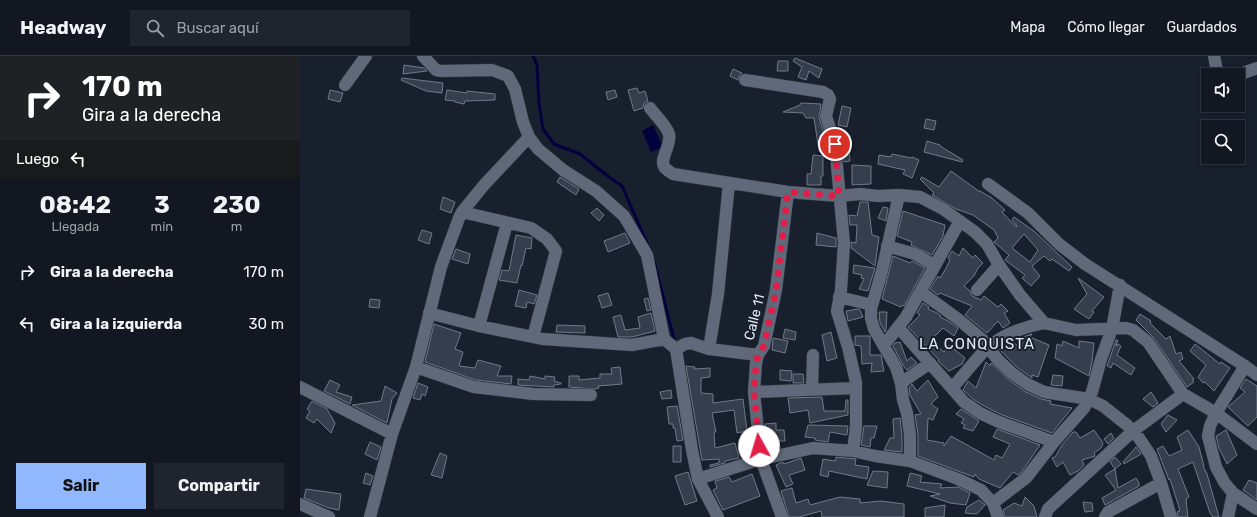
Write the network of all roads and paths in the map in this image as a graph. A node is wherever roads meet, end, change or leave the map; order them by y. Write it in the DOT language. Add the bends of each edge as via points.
graph roads {
  1 [pos="366,56"];
  2 [pos="423,56"];
  3 [pos="1214,56"];
  4 [pos="1217,68"];
  5 [pos="1257,68"];
  6 [pos="1245,72"];
  7 [pos="745,80"];
  8 [pos="345,85"];
  9 [pos="650,108"];
  10 [pos="529,137"];
  11 [pos="729,183"];
  12 [pos="988,184"];
  13 [pos="788,192"];
  14 [pos="899,195"];
  15 [pos="839,196"];
  16 [pos="462,212"];
  17 [pos="960,221"];
  18 [pos="507,223"];
  19 [pos="887,246"];
  20 [pos="934,265"];
  21 [pos="999,265"];
  22 [pos="1120,285"];
  23 [pos="977,290"];
  24 [pos="921,292"];
  25 [pos="839,297"];
  26 [pos="872,304"];
  27 [pos="429,313"];
  28 [pos="1044,323"];
  29 [pos="479,326"];
  30 [pos="898,327"];
  31 [pos="1112,329"];
  32 [pos="533,337"];
  33 [pos="664,339"];
  34 [pos="884,345"];
  35 [pos="988,348"];
  36 [pos="676,349"];
  37 [pos="709,349"];
  38 [pos="758,355"];
  39 [pos="813,355"];
  40 [pos="930,363"];
  41 [pos="1245,366"];
  42 [pos="416,367"];
  43 [pos="1257,376"];
  44 [pos="900,383"];
  45 [pos="300,388"];
  46 [pos="856,388"];
  47 [pos="952,388"];
  48 [pos="812,389"];
  49 [pos="754,392"];
  50 [pos="1183,394"];
  51 [pos="591,395"];
  52 [pos="1089,399"];
  53 [pos="1216,412"];
  54 [pos="1133,431"];
  55 [pos="392,434"];
  56 [pos="1054,442"];
  57 [pos="1257,444"];
  58 [pos="853,451"];
  59 [pos="761,459"];
  60 [pos="910,461"];
  61 [pos="698,479"];
  62 [pos="1161,482"];
  63 [pos="1233,494"];
  64 [pos="993,503"];
  65 [pos="300,504"];
  66 [pos="1257,509"];
  67 [pos="713,515"];
  68 [pos="329,517"];
  69 [pos="370,517"];
  70 [pos="782,517"];
  71 [pos="998,517"];
  72 [pos="1045,517"];
  73 [pos="1104,517"];
  74 [pos="1171,517"];
  75 [pos="1228,517"];
  1 -- 8 [label="street"];
  2 -- 10 [label="street" via="440,71 492,70 508,76 515,89"];
  3 -- 4 [label="street"];
  5 -- 6 [label="street"];
  7 -- 15 [label="street" via="823,92 828,95 830,99 826,116 834,139"];
  9 -- 11 [label="street" via="669,135 663,159 664,168 673,174"];
  10 -- 16 [label="street"];
  10 -- 33 [label="street" via="554,163 596,191 624,216 647,256"];
  11 -- 13 [label="street"];
  11 -- 37 [label="street" via="718,294"];
  12 -- 22 [label="street" via="1028,212 1059,244 1085,264"];
  13 -- 15 [label="street"];
  13 -- 38 [label="street, Calle 11" via="776,290 764,346"];
  14 -- 15 [label="street"];
  14 -- 17 [label="street" via="920,197"];
  14 -- 19 [label="street"];
  15 -- 25 [label="street" via="844,243"];
  16 -- 18 [label="street"];
  16 -- 27 [label="street" via="441,267"];
  17 -- 20 [label="street"];
  17 -- 21 [label="street" via="987,244"];
  18 -- 29 [label="street"];
  18 -- 32 [label="street" via="531,228 547,239 556,251"];
  19 -- 20 [label="street" via="915,254"];
  19 -- 26 [label="street"];
  20 -- 24 [label="street"];
  21 -- 23 [label="street"];
  21 -- 28 [label="street"];
  22 -- 31 [label="street"];
  22 -- 41 [label="street"];
  24 -- 30 [label="street"];
  24 -- 35 [label="street" via="958,319"];
  25 -- 26 [label="street"];
  25 -- 46 [label="street" via="837,310"];
  26 -- 34 [label="street" via="871,318"];
  27 -- 29 [label="street"];
  27 -- 42 [label="street"];
  28 -- 31 [label="street" via="1076,330"];
  28 -- 35 [label="street" via="1024,327"];
  29 -- 32 [label="street"];
  30 -- 34 [label="street"];
  30 -- 40 [label="street"];
  31 -- 50 [label="street" via="1133,330 1148,342"];
  31 -- 52 [label="street"];
  32 -- 33 [label="street" via="632,344"];
  33 -- 36 [label="street"];
  34 -- 44 [label="street" via="896,367"];
  35 -- 47 [label="street"];
  35 -- 52 [label="street" via="1012,373 1027,384 1044,392"];
  36 -- 37 [label="street" via="685,344"];
  36 -- 61 [label="street"];
  37 -- 38 [label="street"];
  38 -- 49 [label="street, Calle 11"];
  39 -- 48 [label="street"];
  40 -- 44 [label="street"];
  40 -- 47 [label="street"];
  41 -- 43 [label="street"];
  41 -- 53 [label="street"];
  42 -- 51 [label="street" via="474,387 533,394"];
  42 -- 55 [label="street"];
  44 -- 60 [label="street" via="910,435"];
  45 -- 55 [label="street"];
  46 -- 48 [label="street"];
  46 -- 58 [label="street"];
  47 -- 56 [label="street" via="964,402 980,413"];
  48 -- 49 [label="street"];
  49 -- 59 [label="street, Calle 11"];
  50 -- 53 [label="street"];
  50 -- 54 [label="street"];
  52 -- 54 [label="street" via="1103,406"];
  52 -- 56 [label="street"];
  53 -- 57 [label="street"];
  53 -- 63 [label="street" via="1208,436 1216,467"];
  54 -- 62 [label="street" via="1151,456"];
  54 -- 72 [label="street" via="1061,496 1048,509"];
  55 -- 69 [label="street"];
  56 -- 64 [label="street" via="1026,478"];
  58 -- 59 [label="street" via="813,448"];
  58 -- 60 [label="street"];
  59 -- 61 [label="street"];
  59 -- 70 [label="street, Calle 11"];
  60 -- 64 [label="street" via="981,490"];
  61 -- 67 [label="street"];
  62 -- 73 [label="street" via="1108,512"];
  62 -- 74 [label="street"];
  63 -- 66 [label="street"];
  63 -- 75 [label="street"];
  64 -- 71 [label="street"];
  65 -- 68 [label="street"];
}
